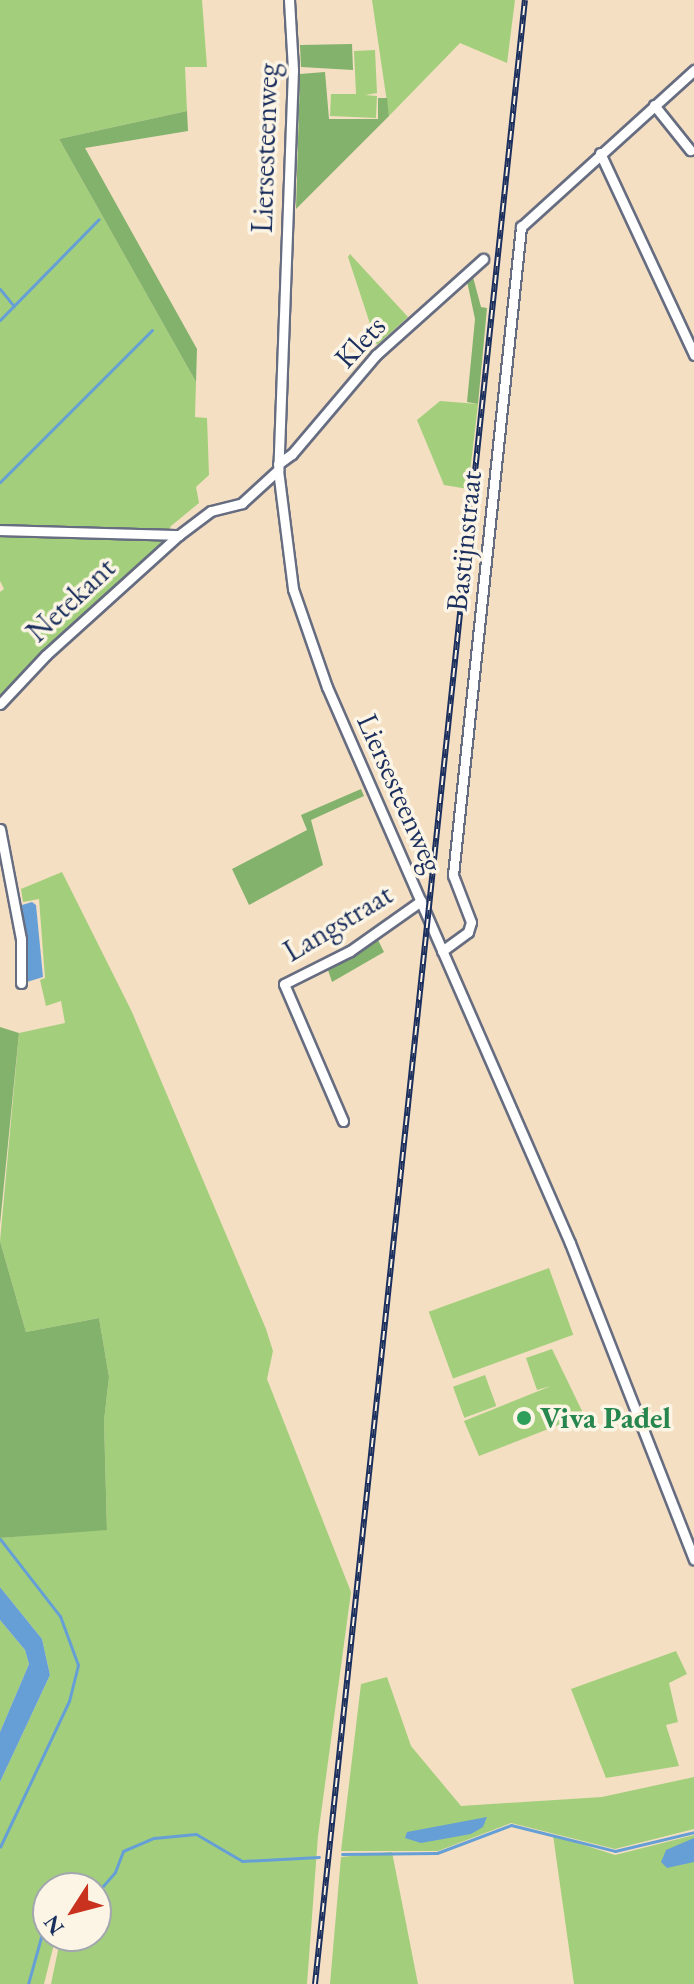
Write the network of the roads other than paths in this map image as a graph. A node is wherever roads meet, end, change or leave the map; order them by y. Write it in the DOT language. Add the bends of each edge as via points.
graph roads {
  1 [pos="289,0"];
  2 [pos="694,70"];
  3 [pos="654,105"];
  4 [pos="690,150"];
  5 [pos="600,153"];
  6 [pos="483,259"];
  7 [pos="694,355"];
  8 [pos="278,467"];
  9 [pos="0,530"];
  10 [pos="179,535"];
  11 [pos="0,704"];
  12 [pos="0,829"];
  13 [pos="421,901"];
  14 [pos="442,951"];
  15 [pos="21,983"];
  16 [pos="343,1121"];
  17 [pos="694,1560"];
  1 -- 8 [label="street, Liersesteenweg" via="293,70"];
  2 -- 3 [label="street, Bastijnstraat"];
  3 -- 4 [label="street"];
  3 -- 5 [label="street, Bastijnstraat"];
  5 -- 7 [label="street"];
  5 -- 14 [label="street, Bastijnstraat" via="521,227 453,875 471,922 468,932"];
  6 -- 8 [label="street, Klets" via="376,355"];
  8 -- 10 [label="street, Netekant" via="242,503 211,511"];
  8 -- 13 [label="street, Liersesteenweg" via="284,545 299,613"];
  9 -- 10 [label="street, Netekant"];
  10 -- 11 [label="street, Netekant" via="46,655"];
  12 -- 15 [label="street" via="18,918"];
  13 -- 14 [label="street, Liersesteenweg"];
  13 -- 16 [label="street, Langstraat" via="350,951 284,984"];
  14 -- 17 [label="street, Liersesteenweg" via="570,1243"];
}
